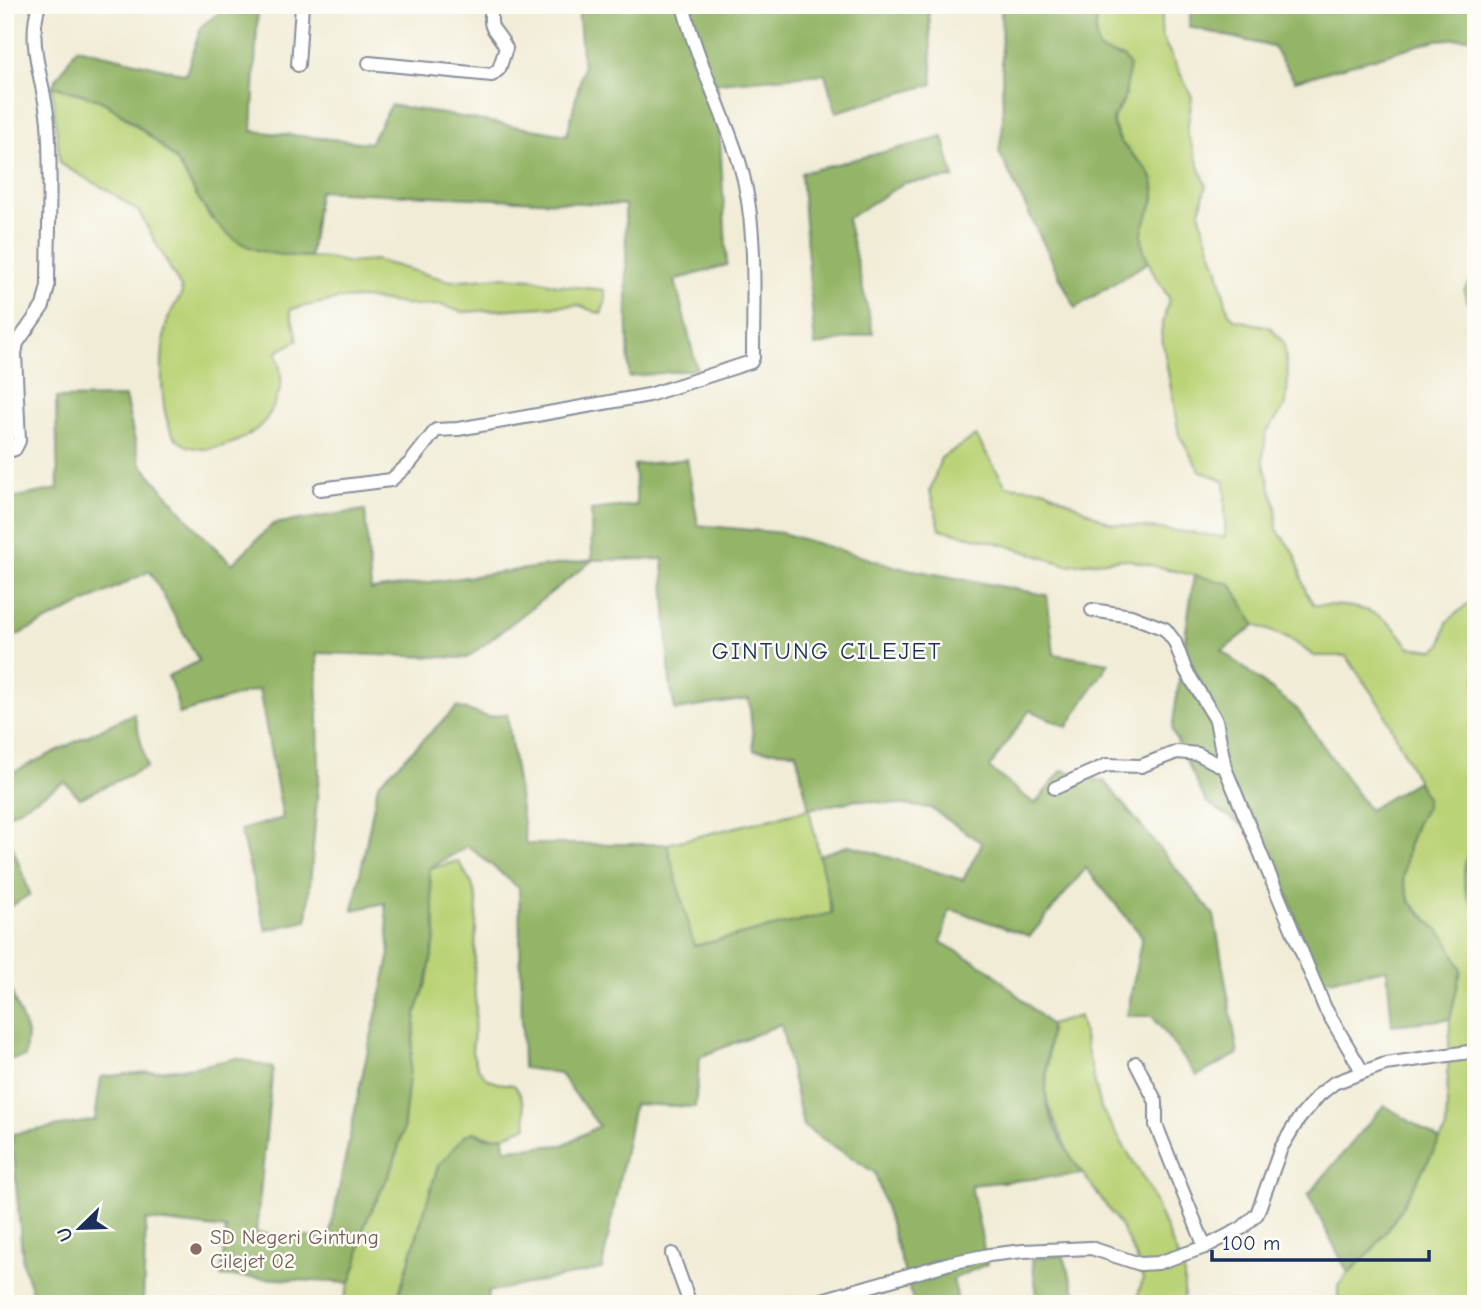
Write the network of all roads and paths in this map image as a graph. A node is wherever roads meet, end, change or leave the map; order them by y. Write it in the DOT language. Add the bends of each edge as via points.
graph roads {
  1 [pos="39,5"];
  2 [pos="302,5"];
  3 [pos="492,5"];
  4 [pos="682,5"];
  5 [pos="369,63"];
  6 [pos="298,65"];
  7 [pos="12,421"];
  8 [pos="5,452"];
  9 [pos="320,489"];
  10 [pos="1092,610"];
  11 [pos="1225,768"];
  12 [pos="1055,788"];
  13 [pos="1476,1051"];
  14 [pos="1136,1063"];
  15 [pos="1362,1071"];
  16 [pos="1205,1247"];
  17 [pos="672,1254"];
  18 [pos="690,1304"];
  19 [pos="808,1304"];
  1 -- 7 [label="street" via="34,21 35,54 48,121 48,285 43,306 17,343"];
  2 -- 6 [label="street"];
  3 -- 5 [label="street" via="489,23 506,48 492,75"];
  4 -- 9 [label="street" via="740,163 753,258 751,362 649,395 436,430 391,480"];
  7 -- 8 [label="street" via="19,442"];
  10 -- 11 [label="street" via="1131,616 1165,629 1216,720"];
  11 -- 12 [label="street" via="1198,754 1177,752 1141,766 1107,765"];
  11 -- 15 [label="street" via="1325,1008"];
  13 -- 15 [label="street"];
  14 -- 16 [label="street" via="1156,1102 1156,1125"];
  15 -- 16 [label="street" via="1334,1083 1298,1121 1281,1148 1257,1214 1242,1228"];
  16 -- 19 [label="street" via="1158,1263 1140,1264 1091,1248 989,1255"];
  17 -- 18 [label="street"];
}
